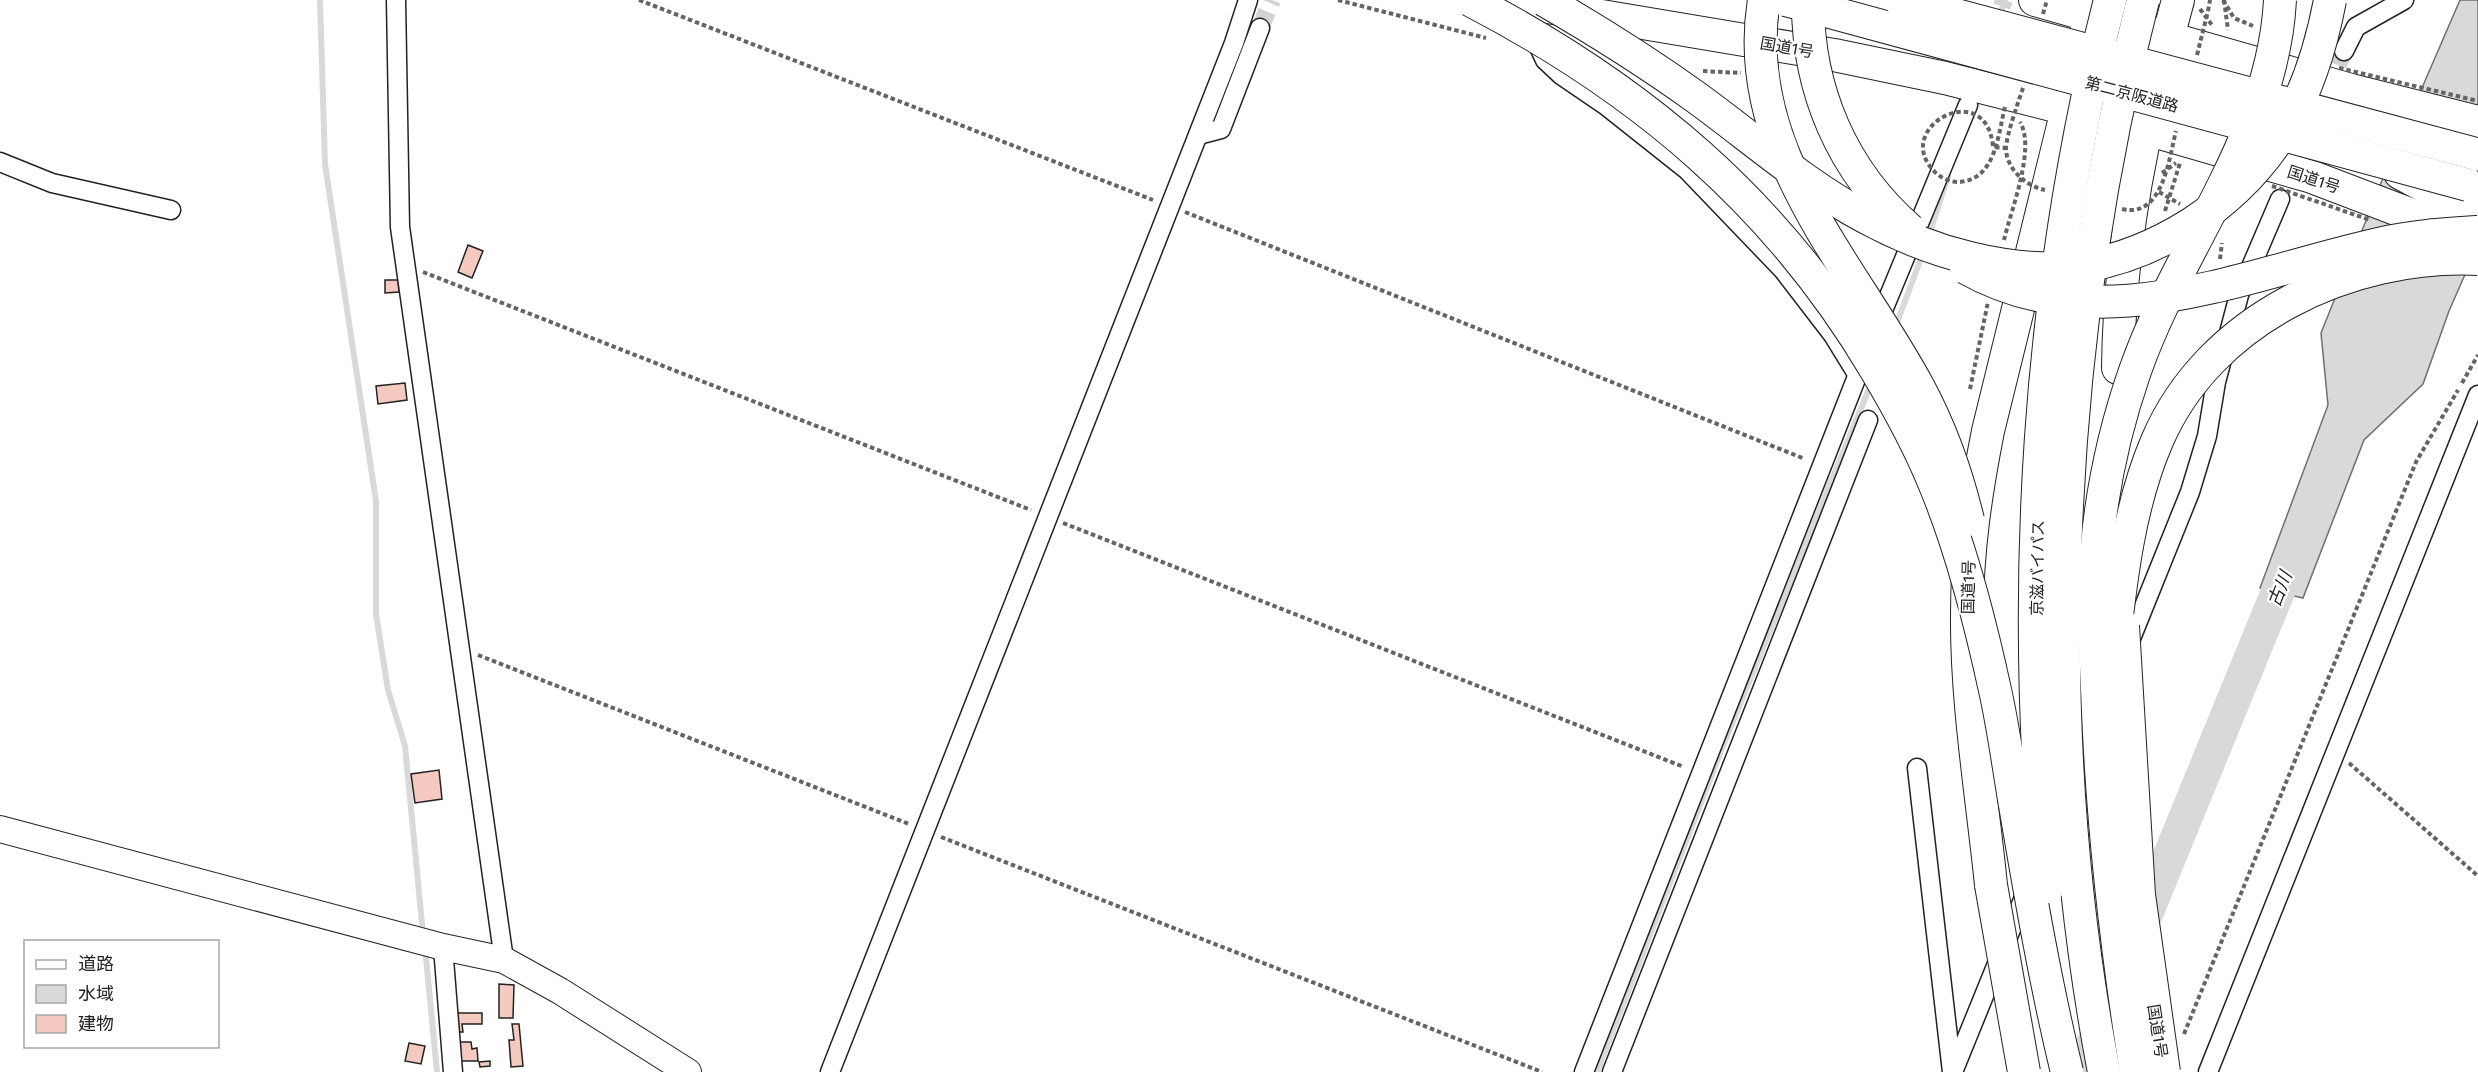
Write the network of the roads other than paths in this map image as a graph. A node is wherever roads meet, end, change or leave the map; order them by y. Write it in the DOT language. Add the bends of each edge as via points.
graph roads {
  1 [pos="396,0"];
  2 [pos="1248,0"];
  3 [pos="1470,0"];
  4 [pos="1764,0"];
  5 [pos="1786,0"];
  6 [pos="1808,0"];
  7 [pos="1884,0"];
  8 [pos="1900,0"];
  9 [pos="2035,0"];
  10 [pos="2142,0"];
  11 [pos="2178,0"];
  12 [pos="2280,0"];
  13 [pos="2330,0"];
  14 [pos="2404,0"];
  15 [pos="1523,1"];
  16 [pos="2098,6"];
  17 [pos="1260,28"];
  18 [pos="2167,39"];
  19 [pos="2344,51"];
  20 [pos="2100,68"];
  21 [pos="2156,84"];
  22 [pos="1968,105"];
  23 [pos="2066,109"];
  24 [pos="2478,122"];
  25 [pos="2146,129"];
  26 [pos="1198,135"];
  27 [pos="2478,154"];
  28 [pos="0,162"];
  29 [pos="2478,188"];
  30 [pos="2280,199"];
  31 [pos="171,210"];
  32 [pos="2478,215"];
  33 [pos="2478,232"];
  34 [pos="2478,240"];
  35 [pos="2478,259"];
  36 [pos="1857,374"];
  37 [pos="2478,395"];
  38 [pos="1868,420"];
  39 [pos="1823,464"];
  40 [pos="1847,472"];
  41 [pos="1995,691"];
  42 [pos="1917,768"];
  43 [pos="1702,774"];
  44 [pos="1725,784"];
  45 [pos="0,829"];
  46 [pos="2106,832"];
  47 [pos="432,944"];
  48 [pos="504,960"];
  49 [pos="453,1072"];
  50 [pos="688,1072"];
  51 [pos="830,1072"];
  52 [pos="1584,1072"];
  53 [pos="1612,1072"];
  54 [pos="1952,1072"];
  55 [pos="2024,1072"];
  56 [pos="2067,1072"];
  57 [pos="2072,1072"];
  58 [pos="2104,1072"];
  59 [pos="2136,1072"];
  60 [pos="2164,1072"];
  61 [pos="2208,1072"];
  1 -- 48 [label="street" via="400,227"];
  2 -- 26 [label="street"];
  3 -- 41 [label="highway, bridge" via="1567,54 1660,121 1705,158 1747,201 1826,292 1890,393 1935,485 1964,572"];
  4 -- 41 [label="highway, bridge" via="1760,54 1764,89 1794,178 1817,223 1894,344 1938,428 1956,476 1983,594"];
  5 -- 29 [label="highway, 第二京阪道路, bridge"];
  6 -- 33 [label="highway, bridge" via="1812,63 1820,95 1847,155 1868,186 1919,237 1979,275 2009,287 2070,301 2142,299 2215,287 2381,243"];
  7 -- 20 [label="highway" via="1951,29"];
  8 -- 27 [label="highway, 第二京阪道路, bridge"];
  9 -- 16 [label="highway"];
  10 -- 20 [label="highway, bridge"];
  11 -- 18 [label="highway, 国道1号"];
  12 -- 46 [label="highway, bridge" via="2260,104 2240,152 2151,328 2108,460 2096,558 2096,664"];
  13 -- 15 [label="highway, bridge" via="2317,56 2298,107 2280,139 2245,181 2198,219 2146,248 2084,266 2054,267 1991,262 1946,251 1863,216 1598,31"];
  14 -- 19 [label="street" via="2356,27"];
  15 -- 23 [label="highway, 国道1号" via="1945,78"];
  15 -- 36 [label="street" via="1545,60 1687,170 1782,270 1833,335"];
  16 -- 18 [label="highway"];
  16 -- 20 [label="highway, bridge"];
  16 -- 21 [label="highway" via="2098,38 2109,53 2124,68"];
  17 -- 26 [label="street" via="1221,129"];
  18 -- 21 [label="highway, 国道1号"];
  18 -- 24 [label="highway"];
  20 -- 23 [label="highway, 国道1号"];
  20 -- 25 [label="highway"];
  20 -- 57 [label="highway, 京滋バイパス, bridge" via="2080,136 2052,318 2037,534 2037,729 2044,844"];
  20 -- 58 [label="highway, 京滋バイパス, bridge" via="2111,135 2094,232 2073,435 2064,639 2074,842"];
  21 -- 25 [label="highway, 国道1号"];
  21 -- 32 [label="highway, bridge" via="2281,117 2331,137"];
  22 -- 36 [label="street"];
  23 -- 25 [label="highway, 国道1号"];
  23 -- 55 [label="highway, 国道1号, bridge" via="1988,431 1969,554 1969,675 1991,885"];
  25 -- 34 [label="highway, 国道1号, bridge" via="2312,177"];
  25 -- 60 [label="highway, 国道1号, bridge" via="2135,182 2119,314 2118,535 2139,895"];
  26 -- 51 [label="street"];
  28 -- 31 [label="street" via="52,183"];
  30 -- 54 [label="street" via="2239,295 2190,492"];
  35 -- 46 [label="highway, bridge" via="2428,260 2385,267 2303,295 2262,317 2234,339 2204,367 2179,400 2157,440 2142,483 2118,599 2108,723"];
  36 -- 39 [label="street"];
  37 -- 61 [label="street"];
  38 -- 40 [label="street"];
  39 -- 40 [label="street"];
  39 -- 43 [label="street"];
  40 -- 44 [label="street"];
  41 -- 56 [label="highway, bridge" via="2026,873"];
  42 -- 54 [label="street"];
  43 -- 44 [label="street"];
  43 -- 52 [label="street"];
  44 -- 53 [label="street"];
  45 -- 47 [label="street"];
  46 -- 59 [label="highway, bridge" via="2116,938"];
  47 -- 48 [label="street"];
  47 -- 49 [label="street"];
  48 -- 50 [label="street"];
}
